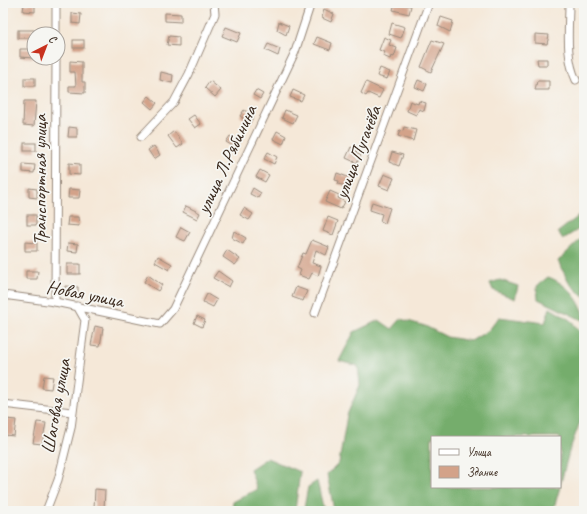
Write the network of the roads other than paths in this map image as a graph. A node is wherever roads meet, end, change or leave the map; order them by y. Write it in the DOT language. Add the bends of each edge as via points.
graph roads {
  1 [pos="56,3"];
  2 [pos="214,3"];
  3 [pos="311,3"];
  4 [pos="429,3"];
  5 [pos="570,3"];
  6 [pos="56,26"];
  7 [pos="56,66"];
  8 [pos="576,80"];
  9 [pos="141,137"];
  10 [pos="3,295"];
  11 [pos="55,302"];
  12 [pos="77,306"];
  13 [pos="315,313"];
  14 [pos="160,324"];
  15 [pos="3,404"];
  16 [pos="72,412"];
  17 [pos="46,511"];
  1 -- 6 [label="street"];
  2 -- 9 [label="street" via="214,14 190,74 174,102"];
  3 -- 14 [label="street, улица Л.Рябинина" via="295,52 173,309"];
  4 -- 13 [label="street, улица Пугачёва"];
  5 -- 8 [label="street" via="569,50"];
  7 -- 11 [label="street, Транспортная улица"];
  10 -- 11 [label="street, Новая улица"];
  11 -- 12 [label="street, Новая улица"];
  12 -- 14 [label="street, Новая улица"];
  12 -- 16 [label="street, Шаговая улица" via="85,320"];
  15 -- 16 [label="street"];
  16 -- 17 [label="street, Шаговая улица" via="71,428 58,480"];
}
